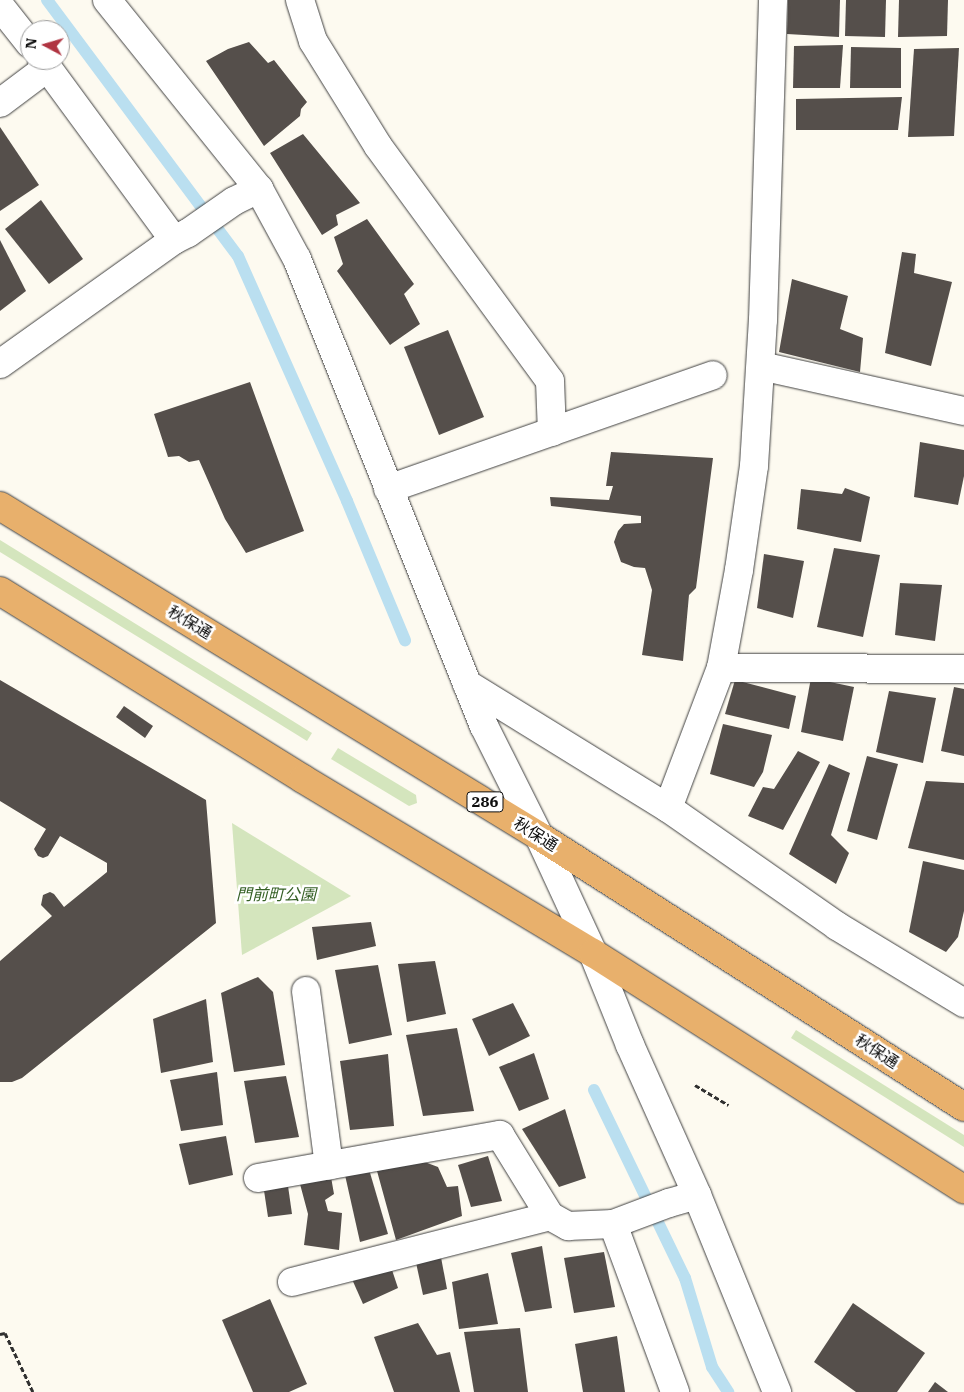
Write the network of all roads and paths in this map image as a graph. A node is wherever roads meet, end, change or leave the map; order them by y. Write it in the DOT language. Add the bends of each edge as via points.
graph roads {
  1 [pos="107,0"];
  2 [pos="300,0"];
  3 [pos="772,0"];
  4 [pos="0,6"];
  5 [pos="20,31"];
  6 [pos="38,70"];
  7 [pos="50,70"];
  8 [pos="0,103"];
  9 [pos="259,189"];
  10 [pos="181,236"];
  11 [pos="0,364"];
  12 [pos="761,366"];
  13 [pos="713,375"];
  14 [pos="964,411"];
  15 [pos="552,432"];
  16 [pos="388,489"];
  17 [pos="0,506"];
  18 [pos="0,591"];
  19 [pos="721,668"];
  20 [pos="964,669"];
  21 [pos="467,684"];
  22 [pos="668,808"];
  23 [pos="539,836"];
  24 [pos="593,953"];
  25 [pos="306,991"];
  26 [pos="964,1003"];
  27 [pos="696,1085"];
  28 [pos="728,1105"];
  29 [pos="964,1107"];
  30 [pos="328,1165"];
  31 [pos="258,1178"];
  32 [pos="964,1189"];
  33 [pos="697,1195"];
  34 [pos="550,1216"];
  35 [pos="622,1222"];
  36 [pos="292,1282"];
  37 [pos="0,1334"];
  38 [pos="33,1392"];
  39 [pos="675,1392"];
  40 [pos="777,1392"];
  1 -- 9 [label="street"];
  2 -- 15 [label="street" via="313,41 378,146 550,382"];
  3 -- 12 [label="street"];
  4 -- 5 [label="street"];
  6 -- 8 [label="street"];
  7 -- 10 [label="street"];
  9 -- 10 [label="street" via="234,201"];
  9 -- 16 [label="street" via="296,259"];
  10 -- 11 [label="street"];
  12 -- 14 [label="street"];
  12 -- 19 [label="street" via="754,466"];
  13 -- 15 [label="street"];
  15 -- 16 [label="street"];
  16 -- 21 [label="street"];
  17 -- 23 [label="highway, 秋保通 / 286"];
  18 -- 24 [label="highway" via="303,779"];
  19 -- 20 [label="street"];
  19 -- 22 [label="street"];
  21 -- 22 [label="street"];
  21 -- 23 [label="street" via="484,726"];
  22 -- 26 [label="street" via="837,926"];
  23 -- 24 [label="street"];
  23 -- 29 [label="highway, 秋保通 / 286"];
  24 -- 32 [label="highway"];
  24 -- 33 [label="street"];
  25 -- 30 [label="street"];
  27 -- 28 [label="path"];
  30 -- 31 [label="street"];
  30 -- 34 [label="street" via="500,1136"];
  33 -- 35 [label="street"];
  33 -- 40 [label="street"];
  34 -- 35 [label="street" via="568,1226"];
  34 -- 36 [label="street"];
  35 -- 39 [label="street"];
  37 -- 38 [label="path" via="5,1333"];
}
